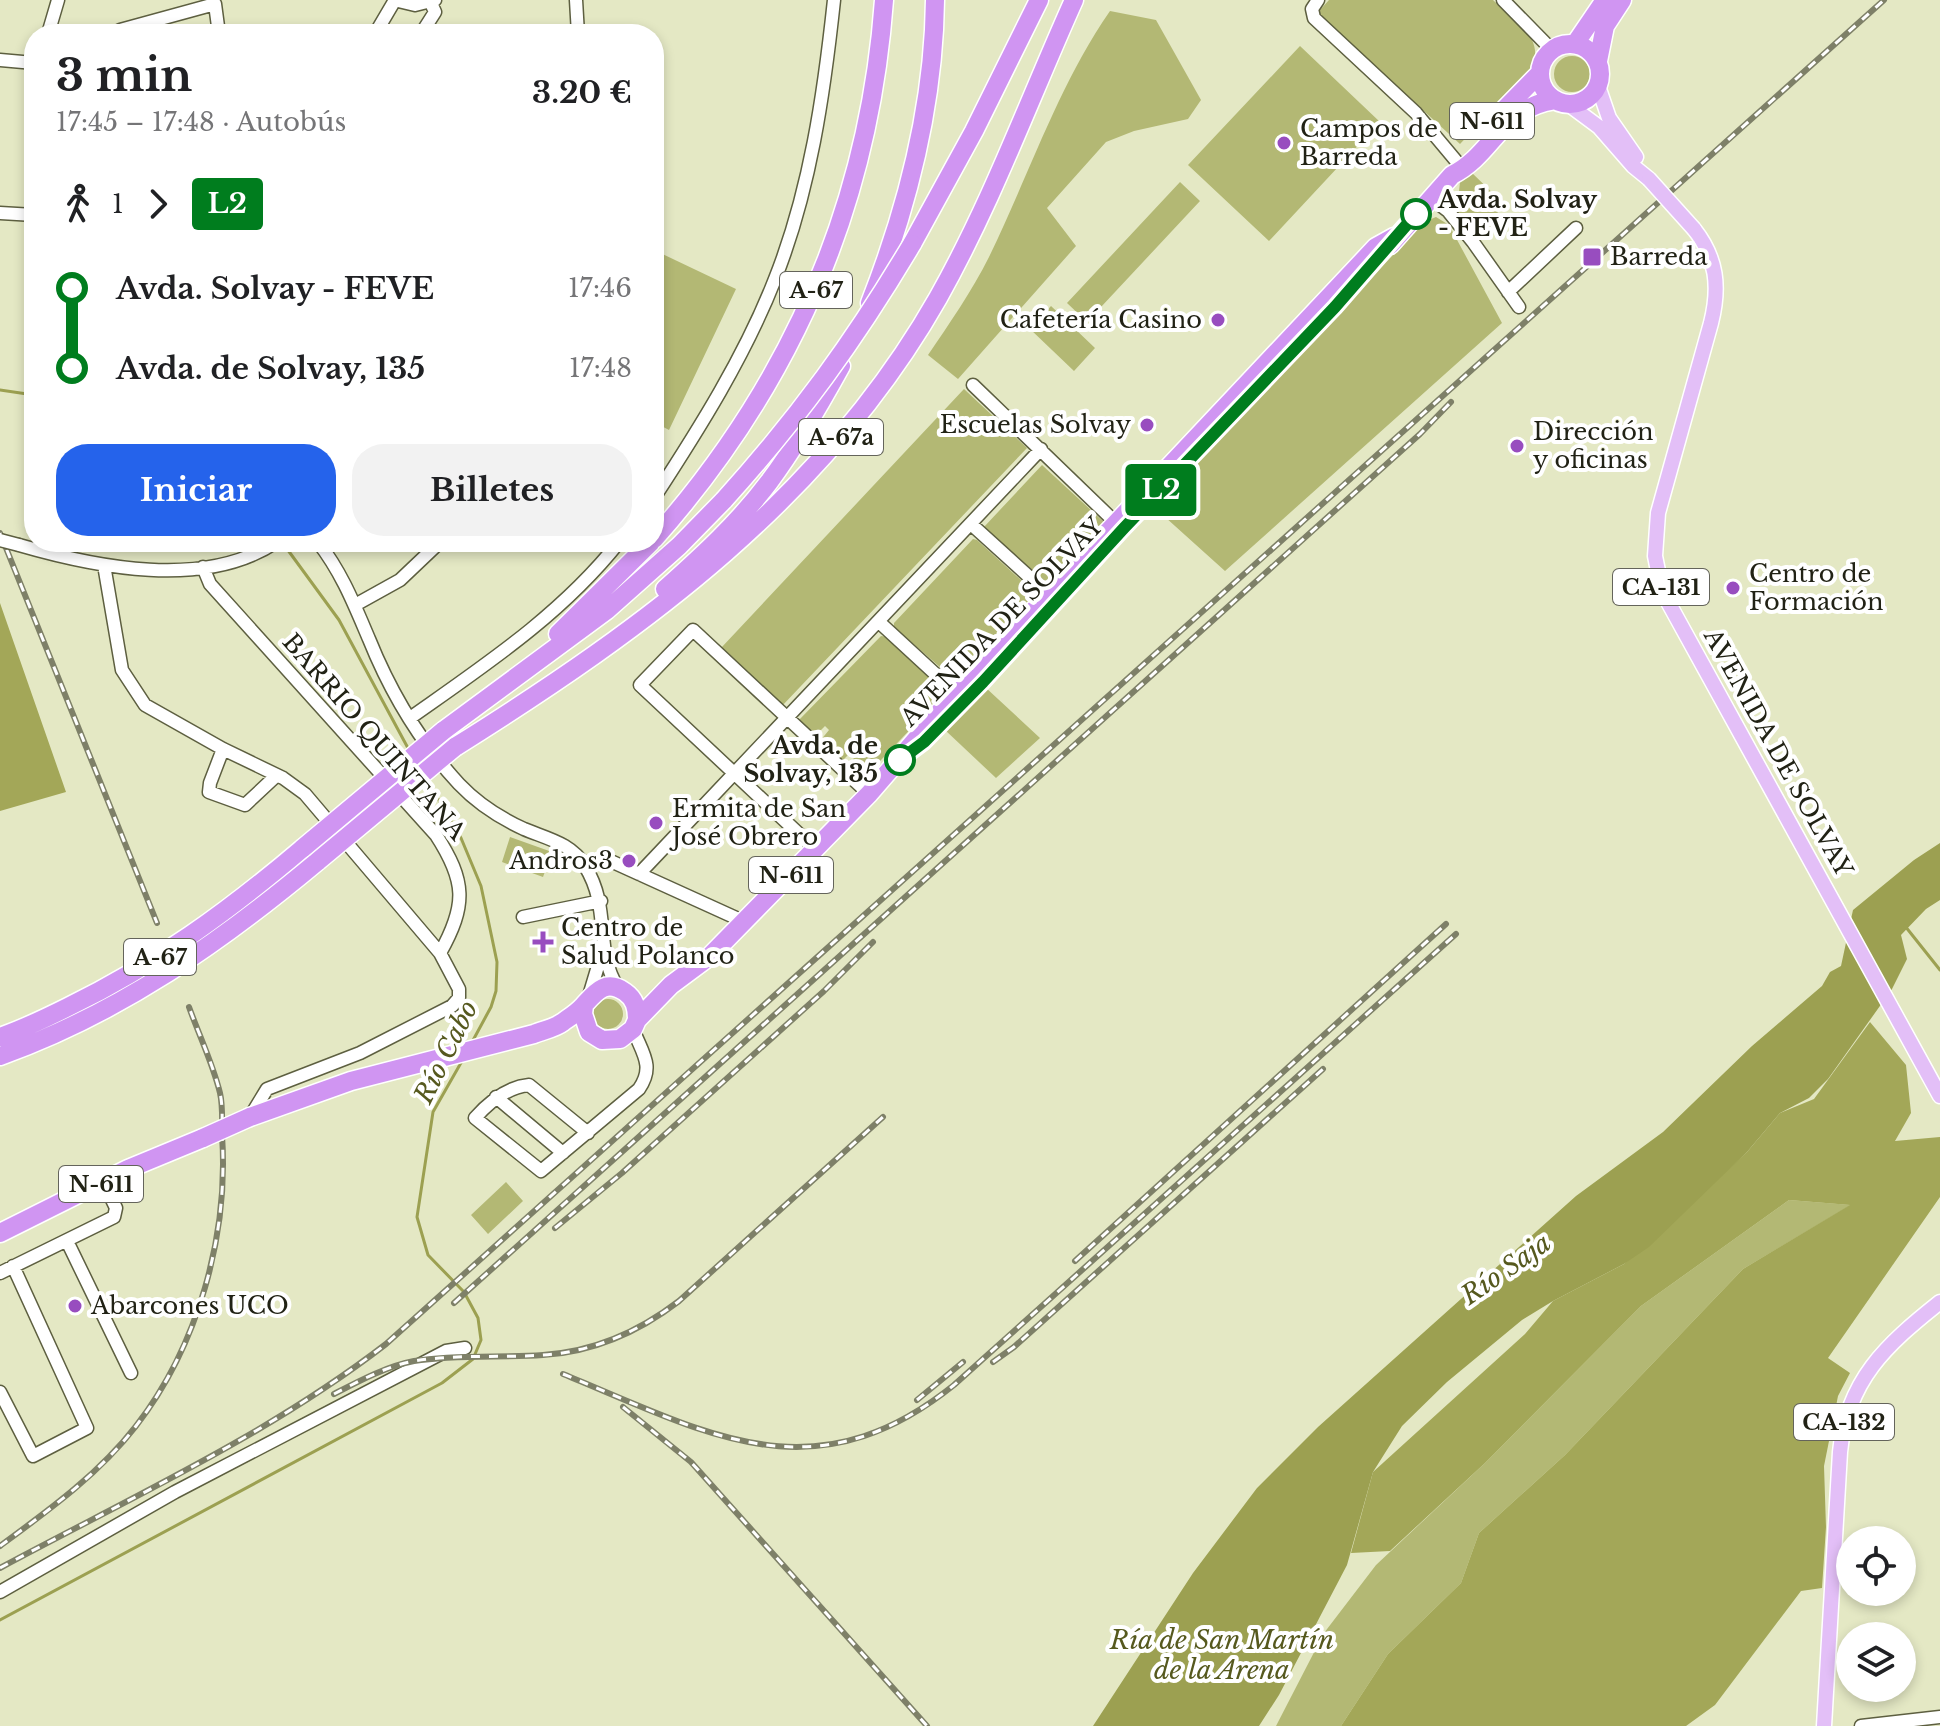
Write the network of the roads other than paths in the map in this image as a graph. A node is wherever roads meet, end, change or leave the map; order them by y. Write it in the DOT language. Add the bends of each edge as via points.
graph roads {
  1 [pos="58,0"];
  2 [pos="394,0"];
  3 [pos="576,0"];
  4 [pos="834,0"];
  5 [pos="884,0"];
  6 [pos="935,0"];
  7 [pos="1039,0"];
  8 [pos="1074,0"];
  9 [pos="1318,0"];
  10 [pos="1503,0"];
  11 [pos="1605,0"];
  12 [pos="1622,0"];
  13 [pos="433,2"];
  14 [pos="51,24"];
  15 [pos="142,24"];
  16 [pos="218,24"];
  17 [pos="381,24"];
  18 [pos="427,24"];
  19 [pos="577,24"];
  20 [pos="1575,44"];
  21 [pos="1552,50"];
  22 [pos="0,60"];
  23 [pos="1598,61"];
  24 [pos="24,62"];
  25 [pos="1540,73"];
  26 [pos="1598,86"];
  27 [pos="1562,102"];
  28 [pos="1452,173"];
  29 [pos="1646,175"];
  30 [pos="1431,198"];
  31 [pos="1448,211"];
  32 [pos="0,213"];
  33 [pos="24,214"];
  34 [pos="1576,228"];
  35 [pos="1394,237"];
  36 [pos="1508,292"];
  37 [pos="1519,307"];
  38 [pos="973,385"];
  39 [pos="1041,449"];
  40 [pos="664,482"];
  41 [pos="1115,522"];
  42 [pos="971,524"];
  43 [pos="664,528"];
  44 [pos="0,540"];
  45 [pos="24,546"];
  46 [pos="49,552"];
  47 [pos="255,552"];
  48 [pos="325,552"];
  49 [pos="429,552"];
  50 [pos="611,552"];
  51 [pos="642,552"];
  52 [pos="104,565"];
  53 [pos="203,567"];
  54 [pos="1048,594"];
  55 [pos="355,605"];
  56 [pos="879,622"];
  57 [pos="956,693"];
  58 [pos="410,718"];
  59 [pos="788,718"];
  60 [pos="443,731"];
  61 [pos="455,747"];
  62 [pos="223,749"];
  63 [pos="903,757"];
  64 [pos="735,774"];
  65 [pos="277,775"];
  66 [pos="869,794"];
  67 [pos="815,849"];
  68 [pos="584,863"];
  69 [pos="639,874"];
  70 [pos="601,901"];
  71 [pos="523,917"];
  72 [pos="745,922"];
  73 [pos="604,941"];
  74 [pos="440,953"];
  75 [pos="671,985"];
  76 [pos="623,991"];
  77 [pos="586,1001"];
  78 [pos="630,1029"];
  79 [pos="589,1032"];
  80 [pos="534,1034"];
  81 [pos="0,1037"];
  82 [pos="0,1056"];
  83 [pos="1936,1089"];
  84 [pos="496,1097"];
  85 [pos="250,1117"];
  86 [pos="588,1133"];
  87 [pos="563,1153"];
  88 [pos="104,1183"];
  89 [pos="0,1233"];
  90 [pos="67,1241"];
  91 [pos="13,1266"];
  92 [pos="0,1273"];
  93 [pos="1940,1302"];
  94 [pos="465,1348"];
  95 [pos="131,1373"];
  96 [pos="0,1392"];
  97 [pos="0,1592"];
  98 [pos="1940,1717"];
  99 [pos="1824,1726"];
  100 [pos="1861,1726"];
  1 -- 14 [label="street"];
  2 -- 13 [label="street"];
  2 -- 17 [label="street"];
  3 -- 19 [label="street"];
  4 -- 40 [label="street" via="815,134 775,279 717,396"];
  5 -- 43 [label="highway, A-67" via="865,136 812,301 735,437"];
  6 -- 61 [label="highway, A-67" via="927,99 896,230 860,326 805,429 757,497 695,562"];
  7 -- 60 [label="highway, A-67a, bridge" via="912,244 786,430 679,546 607,610"];
  8 -- 61 [label="highway, A-67a" via="950,275 906,350 841,437 798,486 714,564 575,668"];
  9 -- 28 [label="street" via="1314,18 1416,113"];
  10 -- 21 [label="street"];
  11 -- 20 [label="highway"];
  12 -- 23 [label="highway" via="1605,26"];
  13 -- 18 [label="street" via="435,12"];
  15 -- 16 [label="street" via="215,4"];
  20 -- 21 [label="highway"];
  20 -- 23 [label="highway"];
  21 -- 25 [label="highway, N-611"];
  22 -- 24 [label="street"];
  23 -- 26 [label="highway"];
  25 -- 27 [label="highway, N-611" via="1544,88"];
  25 -- 28 [label="highway, AVENIDA DE SOLVAY / N-611"];
  26 -- 27 [label="highway, N-611" via="1584,101"];
  26 -- 29 [label="main road, CA-131" via="1609,118"];
  27 -- 28 [label="highway, AVENIDA DE SOLVAY / N-611" via="1541,102 1517,114 1464,169"];
  27 -- 29 [label="main road, CA-131" via="1581,111"];
  28 -- 30 [label="highway, AVENIDA DE SOLVAY / N-611"];
  28 -- 31 [label="street"];
  29 -- 83 [label="main road, AVENIDA DE SOLVAY / CA-131, bridge" via="1694,229 1712,261 1716,296 1658,513 1657,573 1664,597"];
  30 -- 31 [label="street"];
  30 -- 35 [label="highway, AVENIDA DE SOLVAY / N-611"];
  31 -- 36 [label="street"];
  32 -- 33 [label="street"];
  34 -- 36 [label="street"];
  35 -- 41 [label="highway, AVENIDA DE SOLVAY / N-611" via="1376,247"];
  35 -- 63 [label="highway, AVENIDA DE SOLVAY / N-611" via="1335,307 983,682"];
  36 -- 37 [label="street"];
  38 -- 39 [label="street, AVENIDA DE SOLVAY"];
  39 -- 41 [label="street, AVENIDA DE SOLVAY"];
  39 -- 42 [label="street"];
  41 -- 54 [label="highway, AVENIDA DE SOLVAY / N-611"];
  42 -- 54 [label="street, AVENIDA DE SOLVAY"];
  42 -- 56 [label="street"];
  44 -- 45 [label="street, bridge"];
  46 -- 52 [label="street, bridge"];
  47 -- 53 [label="street"];
  48 -- 55 [label="street"];
  49 -- 55 [label="street" via="400,580"];
  50 -- 58 [label="street" via="544,621"];
  51 -- 60 [label="highway, A-67" via="545,647"];
  52 -- 53 [label="street"];
  52 -- 62 [label="street" via="122,670 135,693 145,705"];
  53 -- 74 [label="street, BARRIO QUINTANA" via="210,584 451,858 461,896 453,930"];
  54 -- 57 [label="highway, AVENIDA DE SOLVAY / N-611"];
  55 -- 58 [label="street"];
  56 -- 57 [label="street, AVENIDA DE SOLVAY"];
  56 -- 59 [label="street"];
  57 -- 63 [label="highway, AVENIDA DE SOLVAY / N-611"];
  58 -- 68 [label="street" via="446,769 478,802 563,844"];
  59 -- 64 [label="street"];
  59 -- 64 [label="street" via="693,630 640,685"];
  59 -- 66 [label="street"];
  60 -- 81 [label="highway, A-67, bridge" via="219,916 96,994"];
  61 -- 82 [label="highway, A-67, bridge" via="217,941 133,995"];
  62 -- 65 [label="street"];
  62 -- 65 [label="street" via="209,792 245,805"];
  63 -- 66 [label="highway, AVENIDA DE SOLVAY / N-611"];
  64 -- 67 [label="street"];
  64 -- 69 [label="street"];
  65 -- 74 [label="street" via="305,794"];
  66 -- 67 [label="highway, AVENIDA DE SOLVAY / N-611"];
  67 -- 72 [label="highway, AVENIDA DE SOLVAY / N-611"];
  68 -- 69 [label="street" via="604,858"];
  68 -- 70 [label="street"];
  69 -- 72 [label="street"];
  70 -- 71 [label="street"];
  70 -- 73 [label="street"];
  72 -- 75 [label="highway, AVENIDA DE SOLVAY / N-611"];
  73 -- 76 [label="street" via="606,964"];
  73 -- 77 [label="street"];
  74 -- 85 [label="street" via="459,989 452,1006 360,1053 267,1089"];
  75 -- 76 [label="highway, N-611"];
  75 -- 78 [label="highway, N-611"];
  76 -- 77 [label="highway, N-611" via="602,988"];
  76 -- 78 [label="highway" via="634,1001"];
  77 -- 79 [label="highway" via="584,1024"];
  77 -- 80 [label="highway, N-611" via="560,1024"];
  78 -- 79 [label="highway, N-611" via="602,1040"];
  78 -- 86 [label="street" via="648,1073 639,1089"];
  79 -- 80 [label="highway, N-611"];
  80 -- 85 [label="highway, N-611" via="320,1090"];
  84 -- 86 [label="street" via="529,1085"];
  84 -- 87 [label="street"];
  84 -- 87 [label="street" via="475,1118 541,1171"];
  85 -- 88 [label="highway, N-611, bridge"];
  86 -- 87 [label="street"];
  88 -- 89 [label="highway, N-611"];
  88 -- 90 [label="street" via="117,1213"];
  90 -- 91 [label="street"];
  90 -- 95 [label="street"];
  91 -- 92 [label="street"];
  91 -- 96 [label="street" via="87,1428 33,1456"];
  93 -- 99 [label="main road, CA-132" via="1873,1364 1856,1389 1845,1421"];
  94 -- 97 [label="street" via="446,1351 307,1422"];
  98 -- 100 [label="street"];
}
